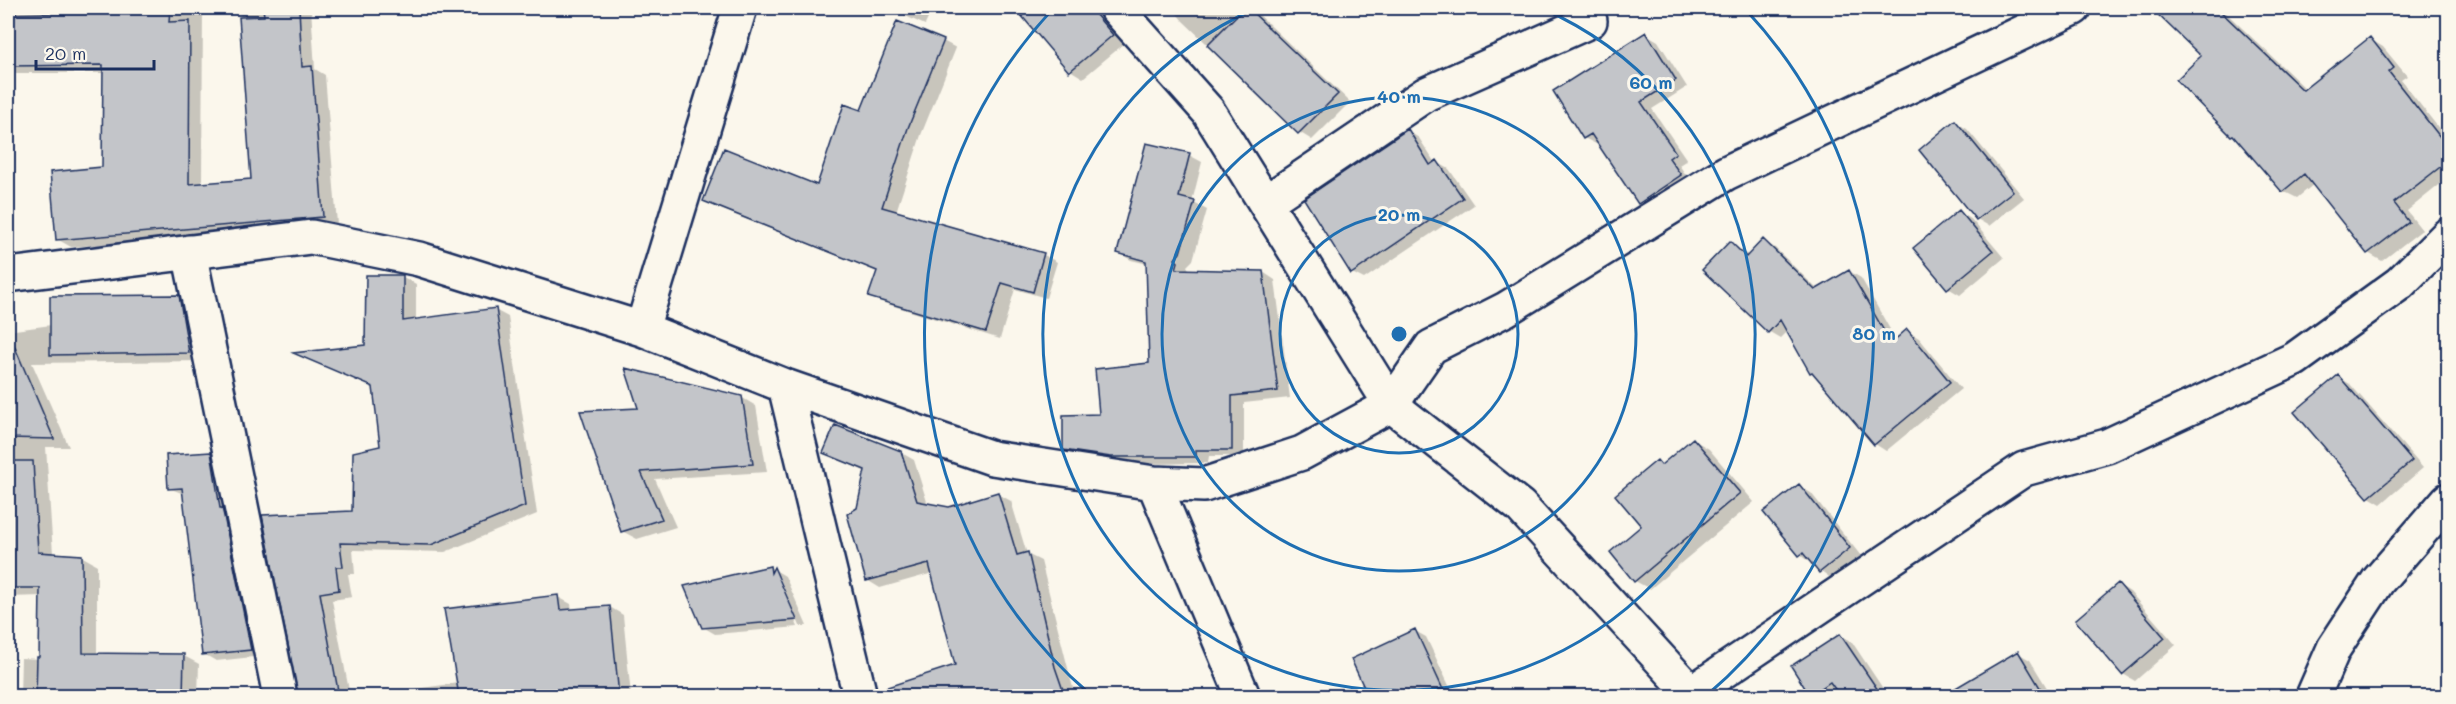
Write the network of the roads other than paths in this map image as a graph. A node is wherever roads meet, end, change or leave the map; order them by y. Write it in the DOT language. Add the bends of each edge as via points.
graph roads {
  1 [pos="740,8"];
  2 [pos="1116,8"];
  3 [pos="2074,8"];
  4 [pos="1590,21"];
  5 [pos="1266,202"];
  6 [pos="2448,235"];
  7 [pos="189,252"];
  8 [pos="8,275"];
  9 [pos="642,328"];
  10 [pos="785,386"];
  11 [pos="1391,405"];
  12 [pos="1154,483"];
  13 [pos="2448,500"];
  14 [pos="1692,695"];
  15 [pos="280,696"];
  16 [pos="860,696"];
  17 [pos="1243,696"];
  18 [pos="2313,696"];
  1 -- 9 [label="street"];
  2 -- 5 [label="street" via="1208,111"];
  3 -- 11 [label="street" via="1726,173 1506,309 1431,347"];
  4 -- 5 [label="street" via="1426,94"];
  5 -- 11 [label="street"];
  6 -- 14 [label="street" via="2400,283 2295,360 2108,446 2024,469"];
  7 -- 8 [label="street"];
  7 -- 9 [label="street" via="311,237 419,259"];
  7 -- 15 [label="street"];
  9 -- 10 [label="street"];
  10 -- 12 [label="street" via="992,458"];
  10 -- 16 [label="street"];
  11 -- 12 [label="street" via="1302,453 1204,485"];
  11 -- 14 [label="street" via="1520,506"];
  12 -- 17 [label="street"];
  13 -- 18 [label="street" via="2378,581 2334,648"];
}
